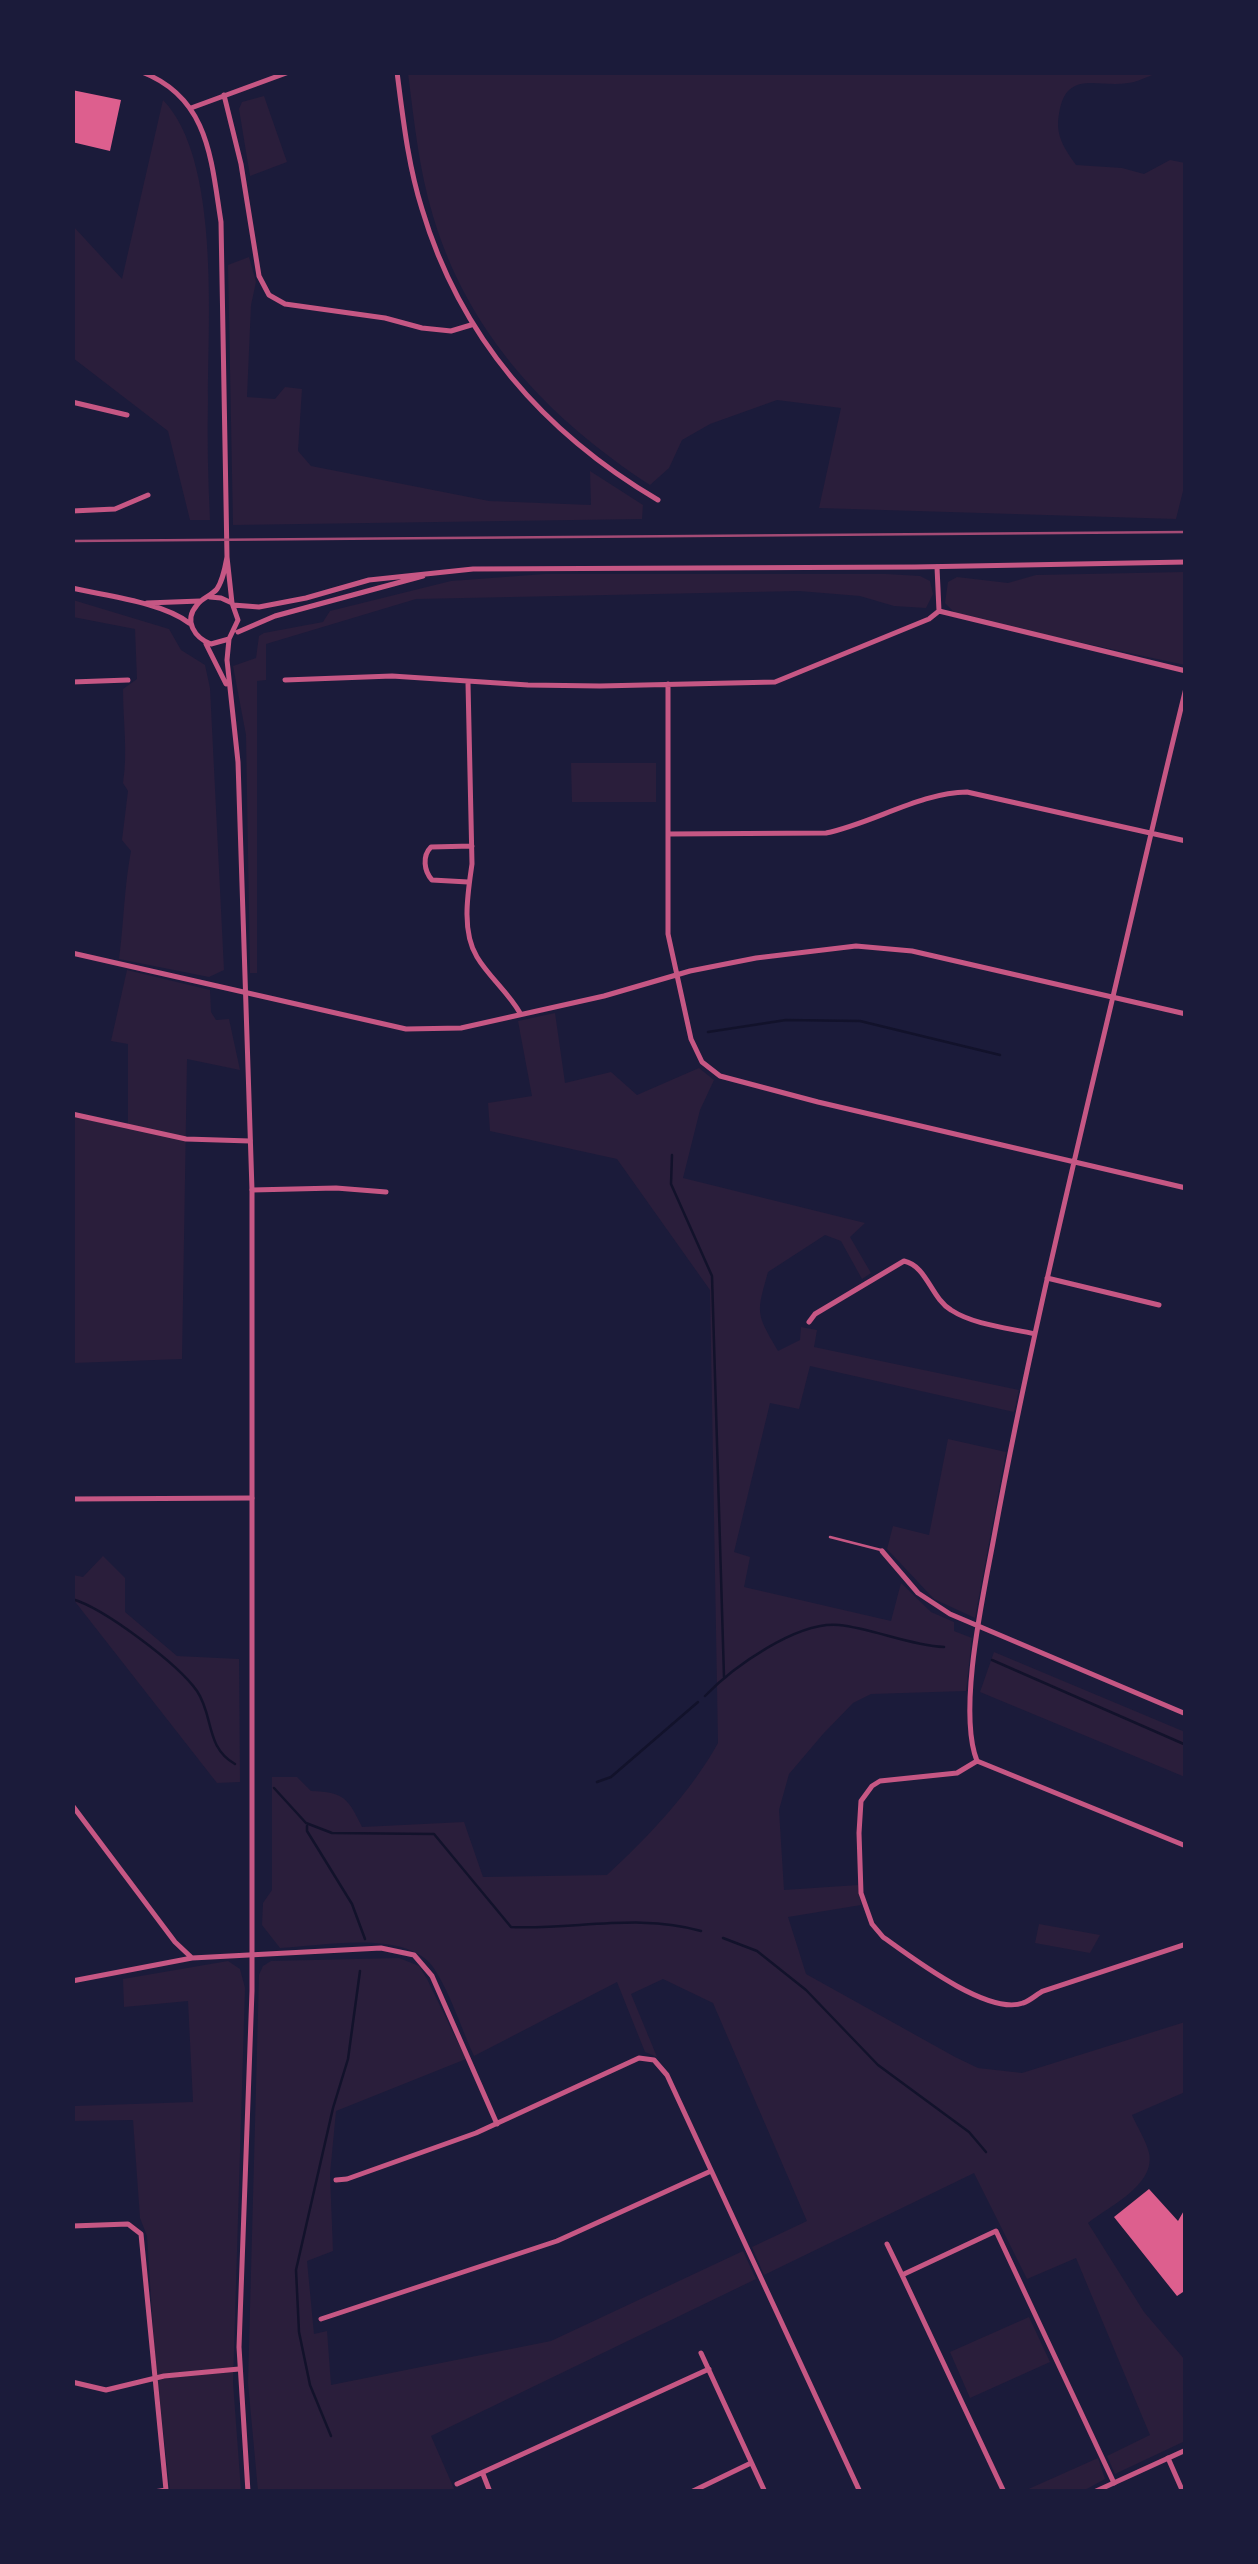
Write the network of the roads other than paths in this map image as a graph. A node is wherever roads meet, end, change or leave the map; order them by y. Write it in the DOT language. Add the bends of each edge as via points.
graph roads {
  1 [pos="142,72"];
  2 [pos="290,72"];
  3 [pos="397,72"];
  4 [pos="224,95"];
  5 [pos="191,108"];
  6 [pos="472,325"];
  7 [pos="72,402"];
  8 [pos="128,415"];
  9 [pos="148,495"];
  10 [pos="658,500"];
  11 [pos="72,510"];
  12 [pos="228,557"];
  13 [pos="1186,562"];
  14 [pos="937,566"];
  15 [pos="436,573"];
  16 [pos="72,588"];
  17 [pos="204,599"];
  18 [pos="138,603"];
  19 [pos="233,604"];
  20 [pos="938,611"];
  21 [pos="191,626"];
  22 [pos="232,637"];
  23 [pos="205,642"];
  24 [pos="1186,670"];
  25 [pos="128,680"];
  26 [pos="285,680"];
  27 [pos="468,681"];
  28 [pos="72,682"];
  29 [pos="668,684"];
  30 [pos="1186,688"];
  31 [pos="230,693"];
  32 [pos="1150,832"];
  33 [pos="668,834"];
  34 [pos="1186,841"];
  35 [pos="472,846"];
  36 [pos="468,882"];
  37 [pos="72,953"];
  38 [pos="677,974"];
  39 [pos="245,991"];
  40 [pos="1113,996"];
  41 [pos="520,1013"];
  42 [pos="1186,1014"];
  43 [pos="72,1114"];
  44 [pos="250,1140"];
  45 [pos="1074,1164"];
  46 [pos="1186,1188"];
  47 [pos="252,1190"];
  48 [pos="386,1192"];
  49 [pos="1047,1278"];
  50 [pos="1159,1305"];
  51 [pos="809,1322"];
  52 [pos="1035,1334"];
  53 [pos="252,1498"];
  54 [pos="72,1500"];
  55 [pos="830,1537"];
  56 [pos="882,1550"];
  57 [pos="978,1627"];
  58 [pos="1186,1714"];
  59 [pos="977,1761"];
  60 [pos="72,1806"];
  61 [pos="1186,1846"];
  62 [pos="1186,1944"];
  63 [pos="252,1954"];
  64 [pos="192,1958"];
  65 [pos="72,1981"];
  66 [pos="497,2124"];
  67 [pos="711,2171"];
  68 [pos="336,2180"];
  69 [pos="72,2226"];
  70 [pos="888,2244"];
  71 [pos="902,2275"];
  72 [pos="321,2320"];
  73 [pos="702,2353"];
  74 [pos="239,2368"];
  75 [pos="709,2369"];
  76 [pos="152,2379"];
  77 [pos="72,2382"];
  78 [pos="1186,2450"];
  79 [pos="1168,2458"];
  80 [pos="752,2463"];
  81 [pos="483,2474"];
  82 [pos="1114,2482"];
  83 [pos="457,2484"];
  84 [pos="166,2491"];
  85 [pos="154,2492"];
  86 [pos="248,2492"];
  87 [pos="490,2492"];
  88 [pos="691,2492"];
  89 [pos="765,2492"];
  90 [pos="860,2492"];
  91 [pos="1004,2492"];
  92 [pos="1094,2492"];
  93 [pos="1183,2492"];
  1 -- 5 [label="street" via="178,91"];
  2 -- 4 [label="street"];
  3 -- 6 [label="street" via="421,208"];
  4 -- 5 [label="street"];
  4 -- 6 [label="street" via="259,276 269,295 285,304 422,328"];
  5 -- 12 [label="street" via="214,180 224,246"];
  6 -- 10 [label="street" via="570,438"];
  7 -- 8 [label="street"];
  9 -- 11 [label="street" via="115,509"];
  12 -- 17 [label="street" via="219,586"];
  12 -- 19 [label="street"];
  13 -- 14 [label="street"];
  14 -- 15 [label="street"];
  14 -- 20 [label="street"];
  15 -- 19 [label="street" via="369,580 259,607"];
  15 -- 22 [label="street" via="274,616"];
  16 -- 18 [label="street"];
  17 -- 18 [label="street"];
  17 -- 19 [label="street"];
  17 -- 21 [label="street"];
  18 -- 21 [label="street"];
  19 -- 22 [label="street" via="238,620"];
  20 -- 24 [label="street"];
  20 -- 29 [label="street" via="786,680"];
  21 -- 23 [label="street"];
  22 -- 23 [label="street"];
  22 -- 31 [label="street" via="226,650"];
  23 -- 31 [label="street"];
  25 -- 28 [label="street"];
  26 -- 27 [label="street"];
  27 -- 29 [label="street"];
  27 -- 35 [label="street"];
  29 -- 33 [label="street"];
  30 -- 32 [label="street"];
  31 -- 39 [label="street"];
  32 -- 33 [label="street" via="955,792 826,833"];
  32 -- 34 [label="street"];
  32 -- 40 [label="street"];
  33 -- 38 [label="street" via="666,913"];
  35 -- 36 [label="street"];
  35 -- 36 [label="street" via="431,847 425,858 432,880"];
  36 -- 41 [label="street" via="471,944"];
  37 -- 39 [label="street"];
  38 -- 40 [label="street" via="824,948 884,947"];
  38 -- 41 [label="street"];
  38 -- 45 [label="street" via="702,1062 720,1076"];
  39 -- 41 [label="street" via="406,1029 444,1030"];
  39 -- 44 [label="street"];
  40 -- 42 [label="street"];
  40 -- 45 [label="street"];
  43 -- 44 [label="street" via="186,1139"];
  44 -- 47 [label="street"];
  45 -- 46 [label="street"];
  45 -- 49 [label="street"];
  47 -- 48 [label="street"];
  47 -- 53 [label="street"];
  49 -- 50 [label="street"];
  49 -- 52 [label="street"];
  51 -- 52 [label="street" via="904,1261 916,1265 955,1313"];
  52 -- 57 [label="street"];
  53 -- 54 [label="street"];
  53 -- 63 [label="street"];
  55 -- 56 [label="lane"];
  56 -- 57 [label="street" via="918,1593"];
  57 -- 58 [label="street"];
  57 -- 59 [label="street" via="972,1681"];
  59 -- 61 [label="street"];
  59 -- 62 [label="street" via="957,1773 880,1781 863,1797 860,1893 883,1937 978,1996 1014,2004"];
  60 -- 64 [label="street"];
  63 -- 64 [label="street"];
  63 -- 66 [label="street" via="381,1948 414,1955 432,1976"];
  63 -- 74 [label="street"];
  64 -- 65 [label="street"];
  66 -- 67 [label="street" via="646,2058 667,2075"];
  66 -- 68 [label="street"];
  67 -- 72 [label="street" via="552,2243"];
  67 -- 90 [label="street"];
  69 -- 76 [label="street" via="128,2224 141,2234"];
  70 -- 71 [label="street"];
  71 -- 82 [label="street" via="996,2232"];
  71 -- 91 [label="street"];
  73 -- 75 [label="street"];
  74 -- 76 [label="street"];
  74 -- 86 [label="street"];
  75 -- 80 [label="street"];
  75 -- 81 [label="street"];
  76 -- 77 [label="street" via="106,2390"];
  76 -- 84 [label="street"];
  78 -- 79 [label="street"];
  79 -- 82 [label="street"];
  79 -- 93 [label="street"];
  80 -- 88 [label="street"];
  80 -- 89 [label="street"];
  81 -- 83 [label="street"];
  81 -- 87 [label="street"];
  82 -- 92 [label="street"];
  84 -- 85 [label="street"];
}
